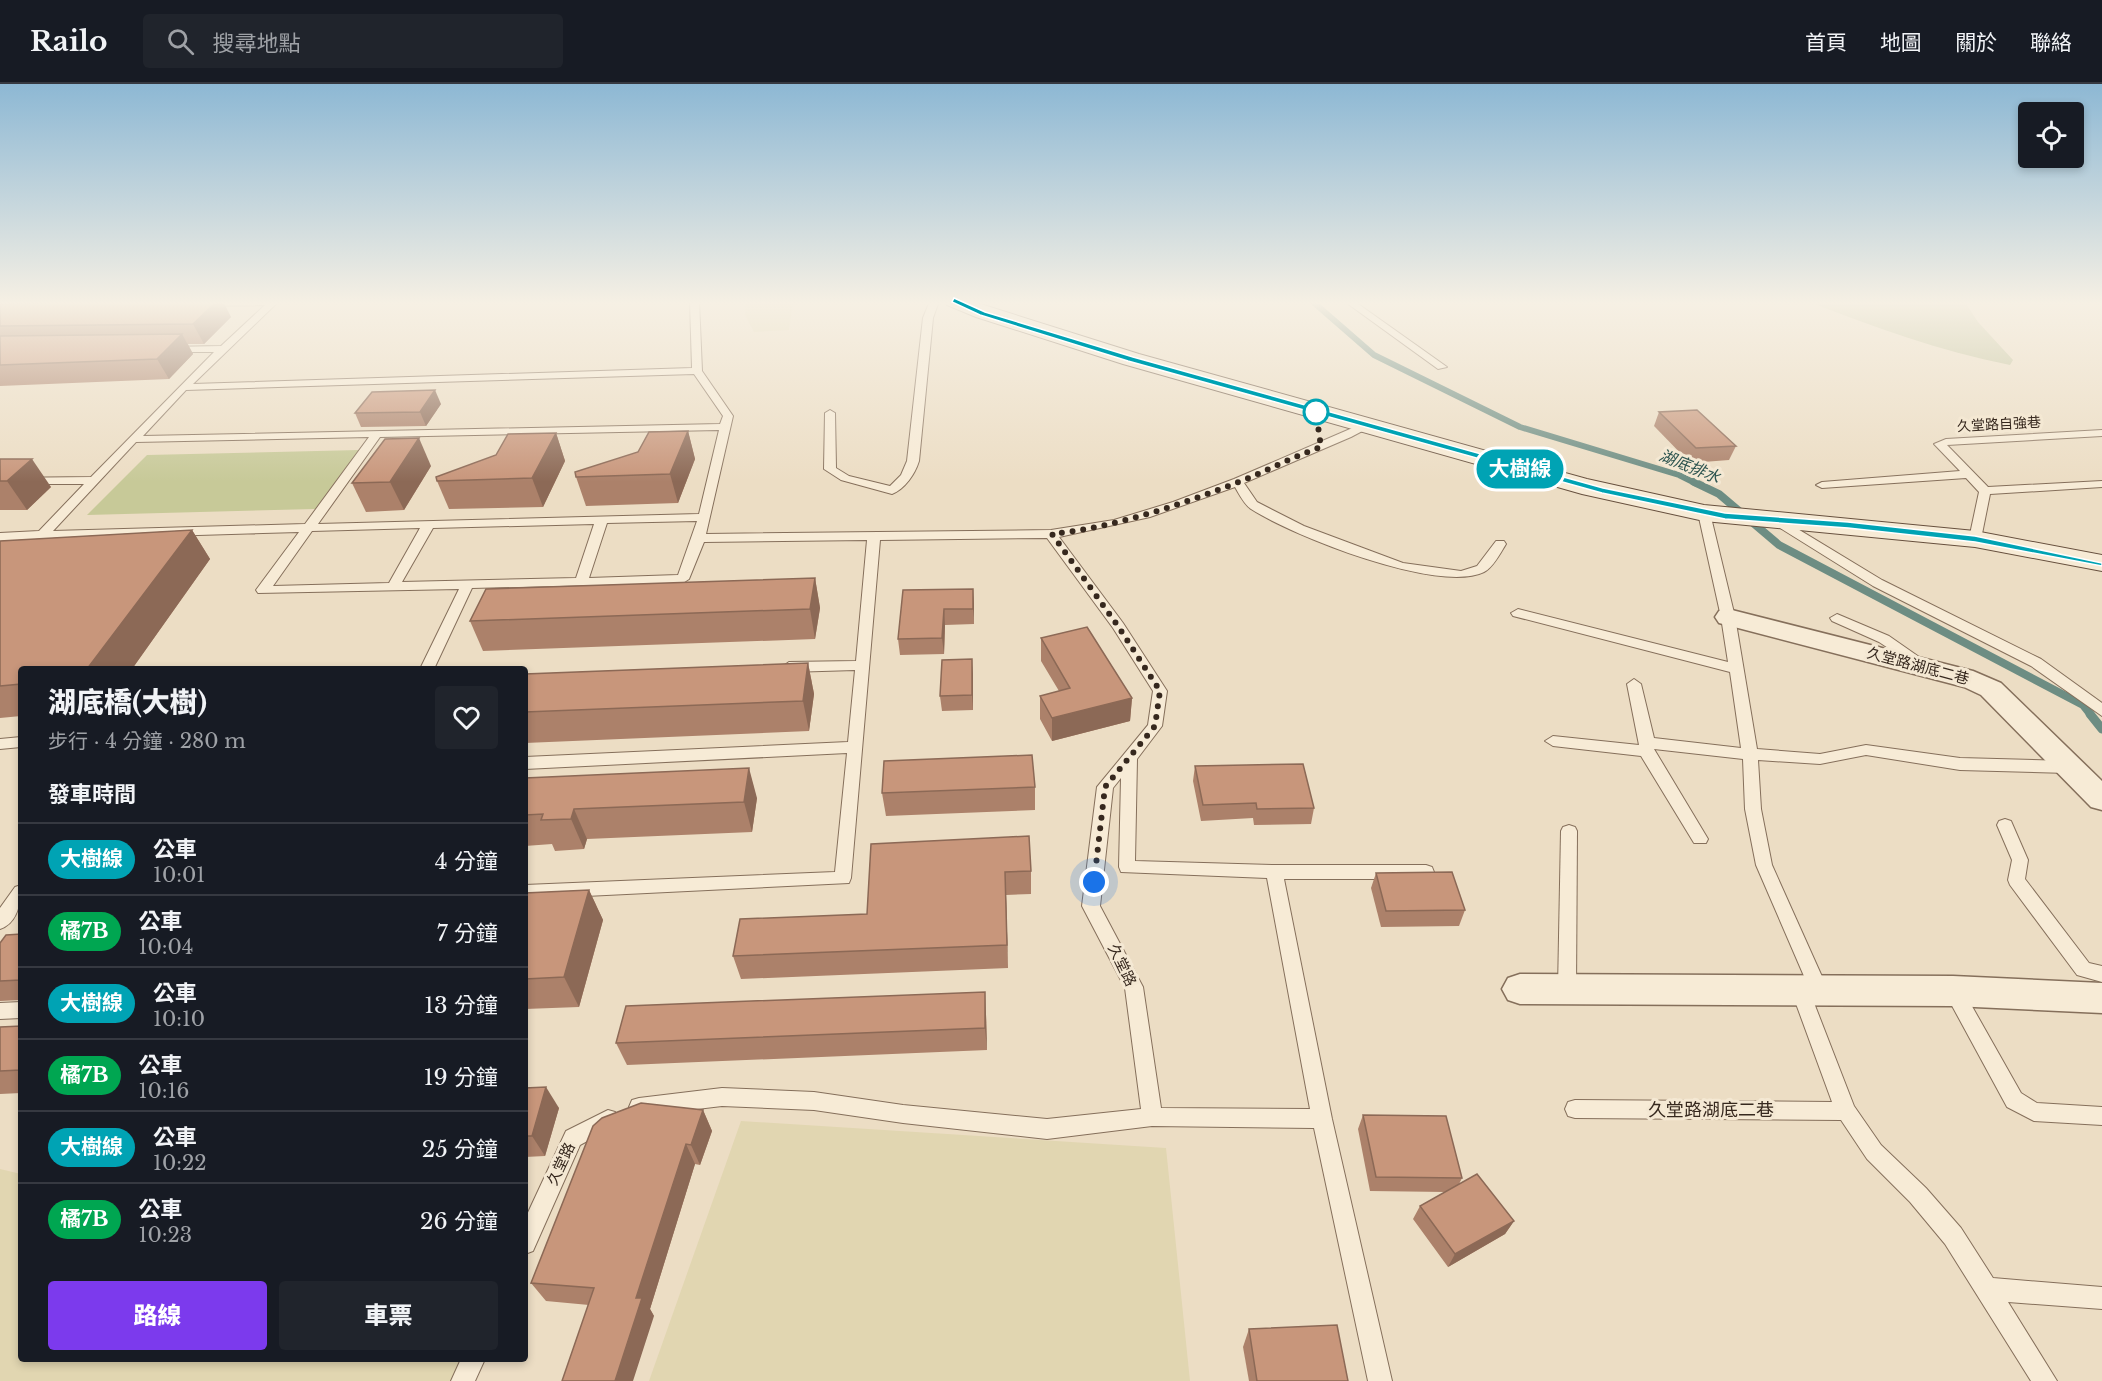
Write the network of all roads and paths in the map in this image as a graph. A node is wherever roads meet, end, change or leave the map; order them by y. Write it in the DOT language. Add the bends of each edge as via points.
graph roads {
  1 [pos="210,362"];
  2 [pos="697,362"];
  3 [pos="923,362"];
  4 [pos="1140,362"];
  5 [pos="1434,362"];
  6 [pos="1442,367"];
  7 [pos="697,371"];
  8 [pos="183,387"];
  9 [pos="830,413"];
  10 [pos="1364,426"];
  11 [pos="725,427"];
  12 [pos="2102,433"];
  13 [pos="377,434"];
  14 [pos="134,439"];
  15 [pos="1967,474"];
  16 [pos="95,480"];
  17 [pos="0,482"];
  18 [pos="1238,483"];
  19 [pos="2102,484"];
  20 [pos="1822,485"];
  21 [pos="1985,491"];
  22 [pos="1715,515"];
  23 [pos="704,517"];
  24 [pos="1769,518"];
  25 [pos="602,519"];
  26 [pos="429,524"];
  27 [pos="308,527"];
  28 [pos="1052,534"];
  29 [pos="42,535"];
  30 [pos="874,536"];
  31 [pos="0,537"];
  32 [pos="699,538"];
  33 [pos="1975,539"];
  34 [pos="1500,544"];
  35 [pos="2102,563"];
  36 [pos="581,582"];
  37 [pos="467,585"];
  38 [pos="393,586"];
  39 [pos="1518,613"];
  40 [pos="1728,617"];
  41 [pos="1837,618"];
  42 [pos="862,665"];
  43 [pos="427,666"];
  44 [pos="769,668"];
  45 [pos="1927,668"];
  46 [pos="1736,669"];
  47 [pos="1634,684"];
  48 [pos="2102,711"];
  49 [pos="1553,741"];
  50 [pos="18,742"];
  51 [pos="0,744"];
  52 [pos="855,747"];
  53 [pos="1647,747"];
  54 [pos="1750,754"];
  55 [pos="1129,758"];
  56 [pos="528,763"];
  57 [pos="2068,767"];
  58 [pos="2102,799"];
  59 [pos="2005,825"];
  60 [pos="1569,831"];
  61 [pos="1700,839"];
  62 [pos="1274,872"];
  63 [pos="1426,872"];
  64 [pos="528,892"];
  65 [pos="18,896"];
  66 [pos="0,922"];
  67 [pos="2102,974"];
  68 [pos="1520,989"];
  69 [pos="1567,989"];
  70 [pos="1810,990"];
  71 [pos="1953,991"];
  72 [pos="2102,998"];
  73 [pos="18,1010"];
  74 [pos="0,1011"];
  75 [pos="1575,1109"];
  76 [pos="1846,1111"];
  77 [pos="2102,1116"];
  78 [pos="1152,1117"];
  79 [pos="1322,1119"];
  80 [pos="528,1236"];
  81 [pos="1988,1289"];
  82 [pos="2102,1298"];
  83 [pos="471,1362"];
  84 [pos="463,1381"];
  85 [pos="1380,1381"];
  86 [pos="2045,1381"];
  1 -- 8 [label="lane"];
  2 -- 7 [label="lane"];
  3 -- 9 [label="lane" via="915,458 905,480 892,490 845,478 830,469"];
  4 -- 10 [label="street"];
  5 -- 6 [label="lane"];
  7 -- 8 [label="lane"];
  7 -- 11 [label="lane" via="728,416"];
  8 -- 14 [label="lane"];
  10 -- 18 [label="lane" via="1340,441"];
  10 -- 22 [label="street" via="1582,486"];
  11 -- 13 [label="lane"];
  11 -- 23 [label="lane"];
  12 -- 15 [label="lane, 久堂路自強巷" via="1940,444"];
  13 -- 14 [label="lane"];
  13 -- 27 [label="lane"];
  14 -- 16 [label="lane"];
  15 -- 20 [label="lane"];
  15 -- 21 [label="lane, 久堂路自強巷"];
  16 -- 17 [label="lane"];
  16 -- 29 [label="lane"];
  18 -- 28 [label="lane" via="1092,530"];
  18 -- 34 [label="lane" via="1253,505 1300,529 1401,567 1462,575 1482,569"];
  19 -- 21 [label="lane"];
  21 -- 33 [label="lane"];
  22 -- 24 [label="street"];
  22 -- 40 [label="lane"];
  23 -- 25 [label="lane"];
  23 -- 32 [label="lane"];
  24 -- 33 [label="street"];
  24 -- 48 [label="lane" via="1911,601 2032,657"];
  25 -- 26 [label="lane"];
  25 -- 36 [label="lane"];
  26 -- 27 [label="lane"];
  26 -- 38 [label="lane"];
  27 -- 29 [label="lane"];
  27 -- 38 [label="lane" via="263,590"];
  28 -- 30 [label="lane"];
  28 -- 55 [label="lane, 久堂路" via="1160,691 1155,726"];
  29 -- 31 [label="lane"];
  30 -- 32 [label="lane"];
  30 -- 42 [label="lane"];
  32 -- 36 [label="lane" via="683,579"];
  33 -- 35 [label="street"];
  36 -- 37 [label="lane"];
  37 -- 38 [label="lane"];
  37 -- 43 [label="lane"];
  39 -- 46 [label="lane"];
  40 -- 45 [label="street, 久堂路湖底二巷"];
  40 -- 46 [label="lane"];
  41 -- 45 [label="lane" via="1884,639"];
  42 -- 44 [label="lane"];
  42 -- 52 [label="lane"];
  45 -- 57 [label="street, 久堂路湖底二巷" via="1992,689"];
  46 -- 54 [label="lane"];
  47 -- 53 [label="lane"];
  49 -- 53 [label="lane"];
  50 -- 51 [label="lane"];
  52 -- 56 [label="lane"];
  52 -- 64 [label="lane" via="843,878"];
  53 -- 54 [label="lane"];
  53 -- 61 [label="lane"];
  54 -- 57 [label="lane" via="1820,759 1866,750 1960,764"];
  54 -- 70 [label="lane" via="1753,809 1764,865"];
  55 -- 62 [label="lane" via="1127,867"];
  55 -- 78 [label="lane, 久堂路" via="1105,787 1091,906 1134,987"];
  57 -- 58 [label="street, 久堂路湖底二巷"];
  59 -- 67 [label="lane" via="2020,860 2016,880 2083,970"];
  60 -- 69 [label="lane"];
  62 -- 63 [label="lane"];
  62 -- 79 [label="lane"];
  65 -- 66 [label="lane"];
  68 -- 69 [label="street"];
  69 -- 70 [label="street"];
  70 -- 71 [label="street"];
  70 -- 76 [label="lane"];
  71 -- 72 [label="street"];
  71 -- 77 [label="lane" via="2014,1100 2034,1112"];
  73 -- 74 [label="lane"];
  75 -- 76 [label="lane, 久堂路湖底二巷"];
  76 -- 81 [label="lane" via="1874,1152 1953,1236"];
  78 -- 79 [label="lane"];
  78 -- 80 [label="lane, 久堂路" via="1047,1129 814,1101 722,1097 628,1109 573,1138"];
  79 -- 85 [label="lane"];
  81 -- 82 [label="lane"];
  81 -- 86 [label="lane"];
  83 -- 84 [label="lane"];
}
